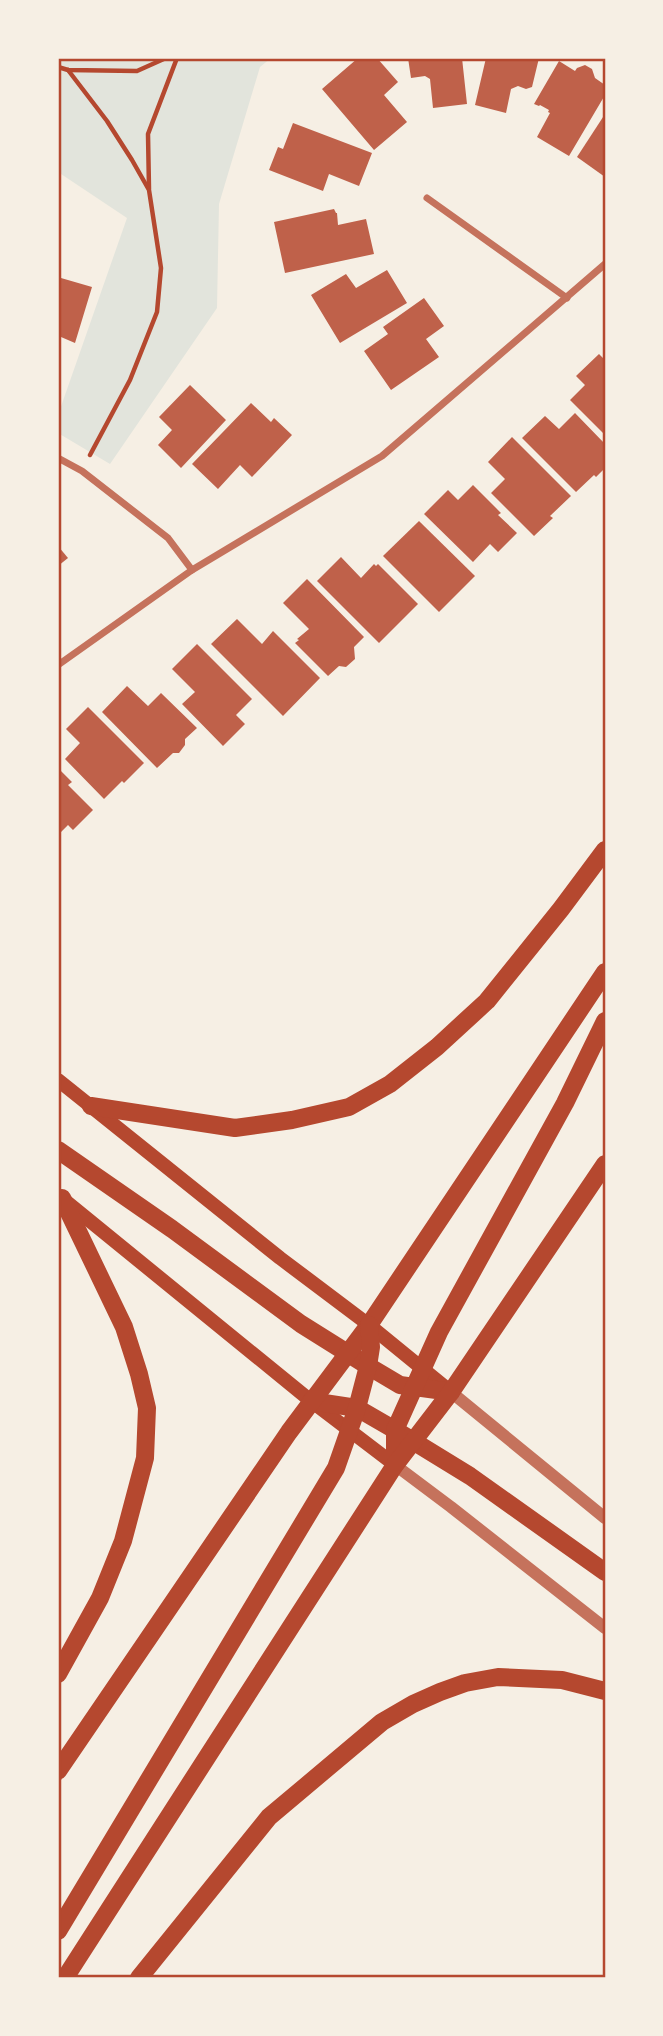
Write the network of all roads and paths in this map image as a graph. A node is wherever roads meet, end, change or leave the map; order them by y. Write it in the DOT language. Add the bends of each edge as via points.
graph roads {
  1 [pos="166,58"];
  2 [pos="177,58"];
  3 [pos="58,67"];
  4 [pos="68,70"];
  5 [pos="149,190"];
  6 [pos="426,198"];
  7 [pos="605,264"];
  8 [pos="567,298"];
  9 [pos="58,458"];
  10 [pos="82,471"];
  11 [pos="192,570"];
  12 [pos="58,665"];
  13 [pos="605,850"];
  14 [pos="605,972"];
  15 [pos="605,1021"];
  16 [pos="58,1080"];
  17 [pos="91,1106"];
  18 [pos="58,1150"];
  19 [pos="605,1164"];
  20 [pos="60,1196"];
  21 [pos="369,1325"];
  22 [pos="348,1353"];
  23 [pos="368,1366"];
  24 [pos="422,1368"];
  25 [pos="414,1388"];
  26 [pos="451,1392"];
  27 [pos="311,1401"];
  28 [pos="357,1408"];
  29 [pos="349,1429"];
  30 [pos="395,1430"];
  31 [pos="413,1441"];
  32 [pos="396,1465"];
  33 [pos="605,1518"];
  34 [pos="605,1572"];
  35 [pos="605,1628"];
  36 [pos="58,1674"];
  37 [pos="605,1691"];
  38 [pos="58,1771"];
  39 [pos="58,1931"];
  40 [pos="65,1978"];
  41 [pos="139,1978"];
  1 -- 4 [label="path" via="137,71"];
  2 -- 5 [label="path" via="148,134"];
  3 -- 4 [label="path"];
  4 -- 5 [label="path" via="107,121"];
  5 -- 10 [label="path" via="161,268 157,312 130,380"];
  6 -- 8 [label="street"];
  7 -- 8 [label="street"];
  8 -- 11 [label="street" via="382,456"];
  9 -- 10 [label="street"];
  10 -- 11 [label="street" via="168,538"];
  11 -- 12 [label="street"];
  13 -- 17 [label="main road" via="487,1001 390,1084 349,1107 236,1128"];
  14 -- 21 [label="main road"];
  15 -- 24 [label="main road"];
  16 -- 17 [label="main road"];
  17 -- 21 [label="main road"];
  18 -- 22 [label="main road"];
  19 -- 26 [label="main road"];
  20 -- 27 [label="main road"];
  20 -- 36 [label="main road" via="124,1327 146,1408 145,1458 123,1541 100,1598"];
  21 -- 22 [label="main road"];
  21 -- 23 [label="main road"];
  21 -- 24 [label="main road"];
  22 -- 23 [label="main road"];
  22 -- 27 [label="main road"];
  23 -- 25 [label="main road"];
  23 -- 28 [label="main road"];
  24 -- 25 [label="main road"];
  24 -- 26 [label="main road"];
  25 -- 26 [label="main road"];
  25 -- 30 [label="main road"];
  26 -- 31 [label="main road"];
  26 -- 33 [label="street"];
  27 -- 28 [label="main road"];
  27 -- 29 [label="main road"];
  27 -- 38 [label="main road"];
  28 -- 29 [label="main road"];
  28 -- 30 [label="main road"];
  29 -- 32 [label="main road"];
  29 -- 39 [label="main road" via="336,1468"];
  30 -- 31 [label="main road"];
  30 -- 32 [label="main road"];
  31 -- 32 [label="main road"];
  31 -- 34 [label="main road"];
  32 -- 35 [label="street"];
  32 -- 40 [label="main road"];
  37 -- 41 [label="main road" via="562,1680 498,1677 440,1692 382,1722 269,1817"];
}
